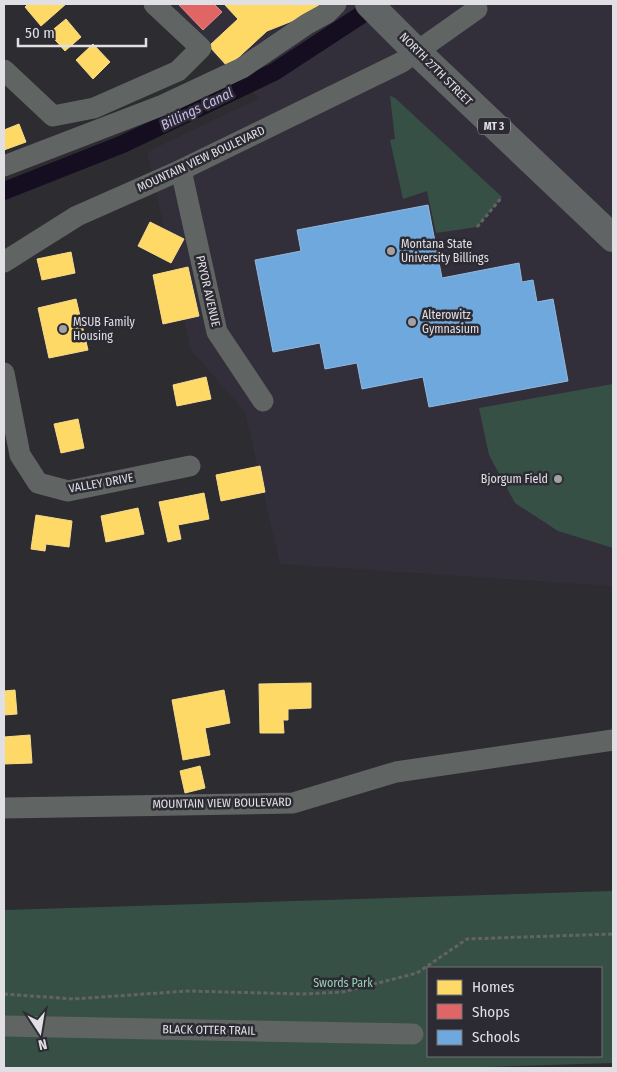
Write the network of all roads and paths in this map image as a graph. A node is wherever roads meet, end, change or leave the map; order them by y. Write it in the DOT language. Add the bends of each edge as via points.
graph roads {
  1 [pos="154,4"];
  2 [pos="336,4"];
  3 [pos="369,4"];
  4 [pos="477,9"];
  5 [pos="409,57"];
  6 [pos="4,70"];
  7 [pos="4,166"];
  8 [pos="181,170"];
  9 [pos="502,197"];
  10 [pos="477,227"];
  11 [pos="613,238"];
  12 [pos="4,262"];
  13 [pos="4,372"];
  14 [pos="263,401"];
  15 [pos="190,466"];
  16 [pos="613,740"];
  17 [pos="4,808"];
  18 [pos="613,934"];
  19 [pos="4,994"];
  20 [pos="4,1026"];
  21 [pos="413,1034"];
  1 -- 6 [label="street" via="201,48 178,71 94,108 53,116"];
  2 -- 7 [label="street" via="242,68 163,105"];
  3 -- 5 [label="main road, NORTH 27TH STREET / MT 3" via="390,23"];
  4 -- 5 [label="street, MOUNTAIN VIEW BOULEVARD"];
  5 -- 8 [label="street, MOUNTAIN VIEW BOULEVARD"];
  5 -- 11 [label="main road, NORTH 27TH STREET / MT 3"];
  8 -- 12 [label="street, MOUNTAIN VIEW BOULEVARD" via="77,216"];
  8 -- 14 [label="street, PRYOR AVENUE" via="217,332"];
  9 -- 10 [label="path"];
  13 -- 15 [label="street, VALLEY DRIVE" via="20,455 38,483 68,491"];
  16 -- 17 [label="street, MOUNTAIN VIEW BOULEVARD" via="396,772 293,803"];
  18 -- 19 [label="path" via="467,939 417,973 343,992 188,991 73,999"];
  20 -- 21 [label="street, BLACK OTTER TRAIL"];
}
